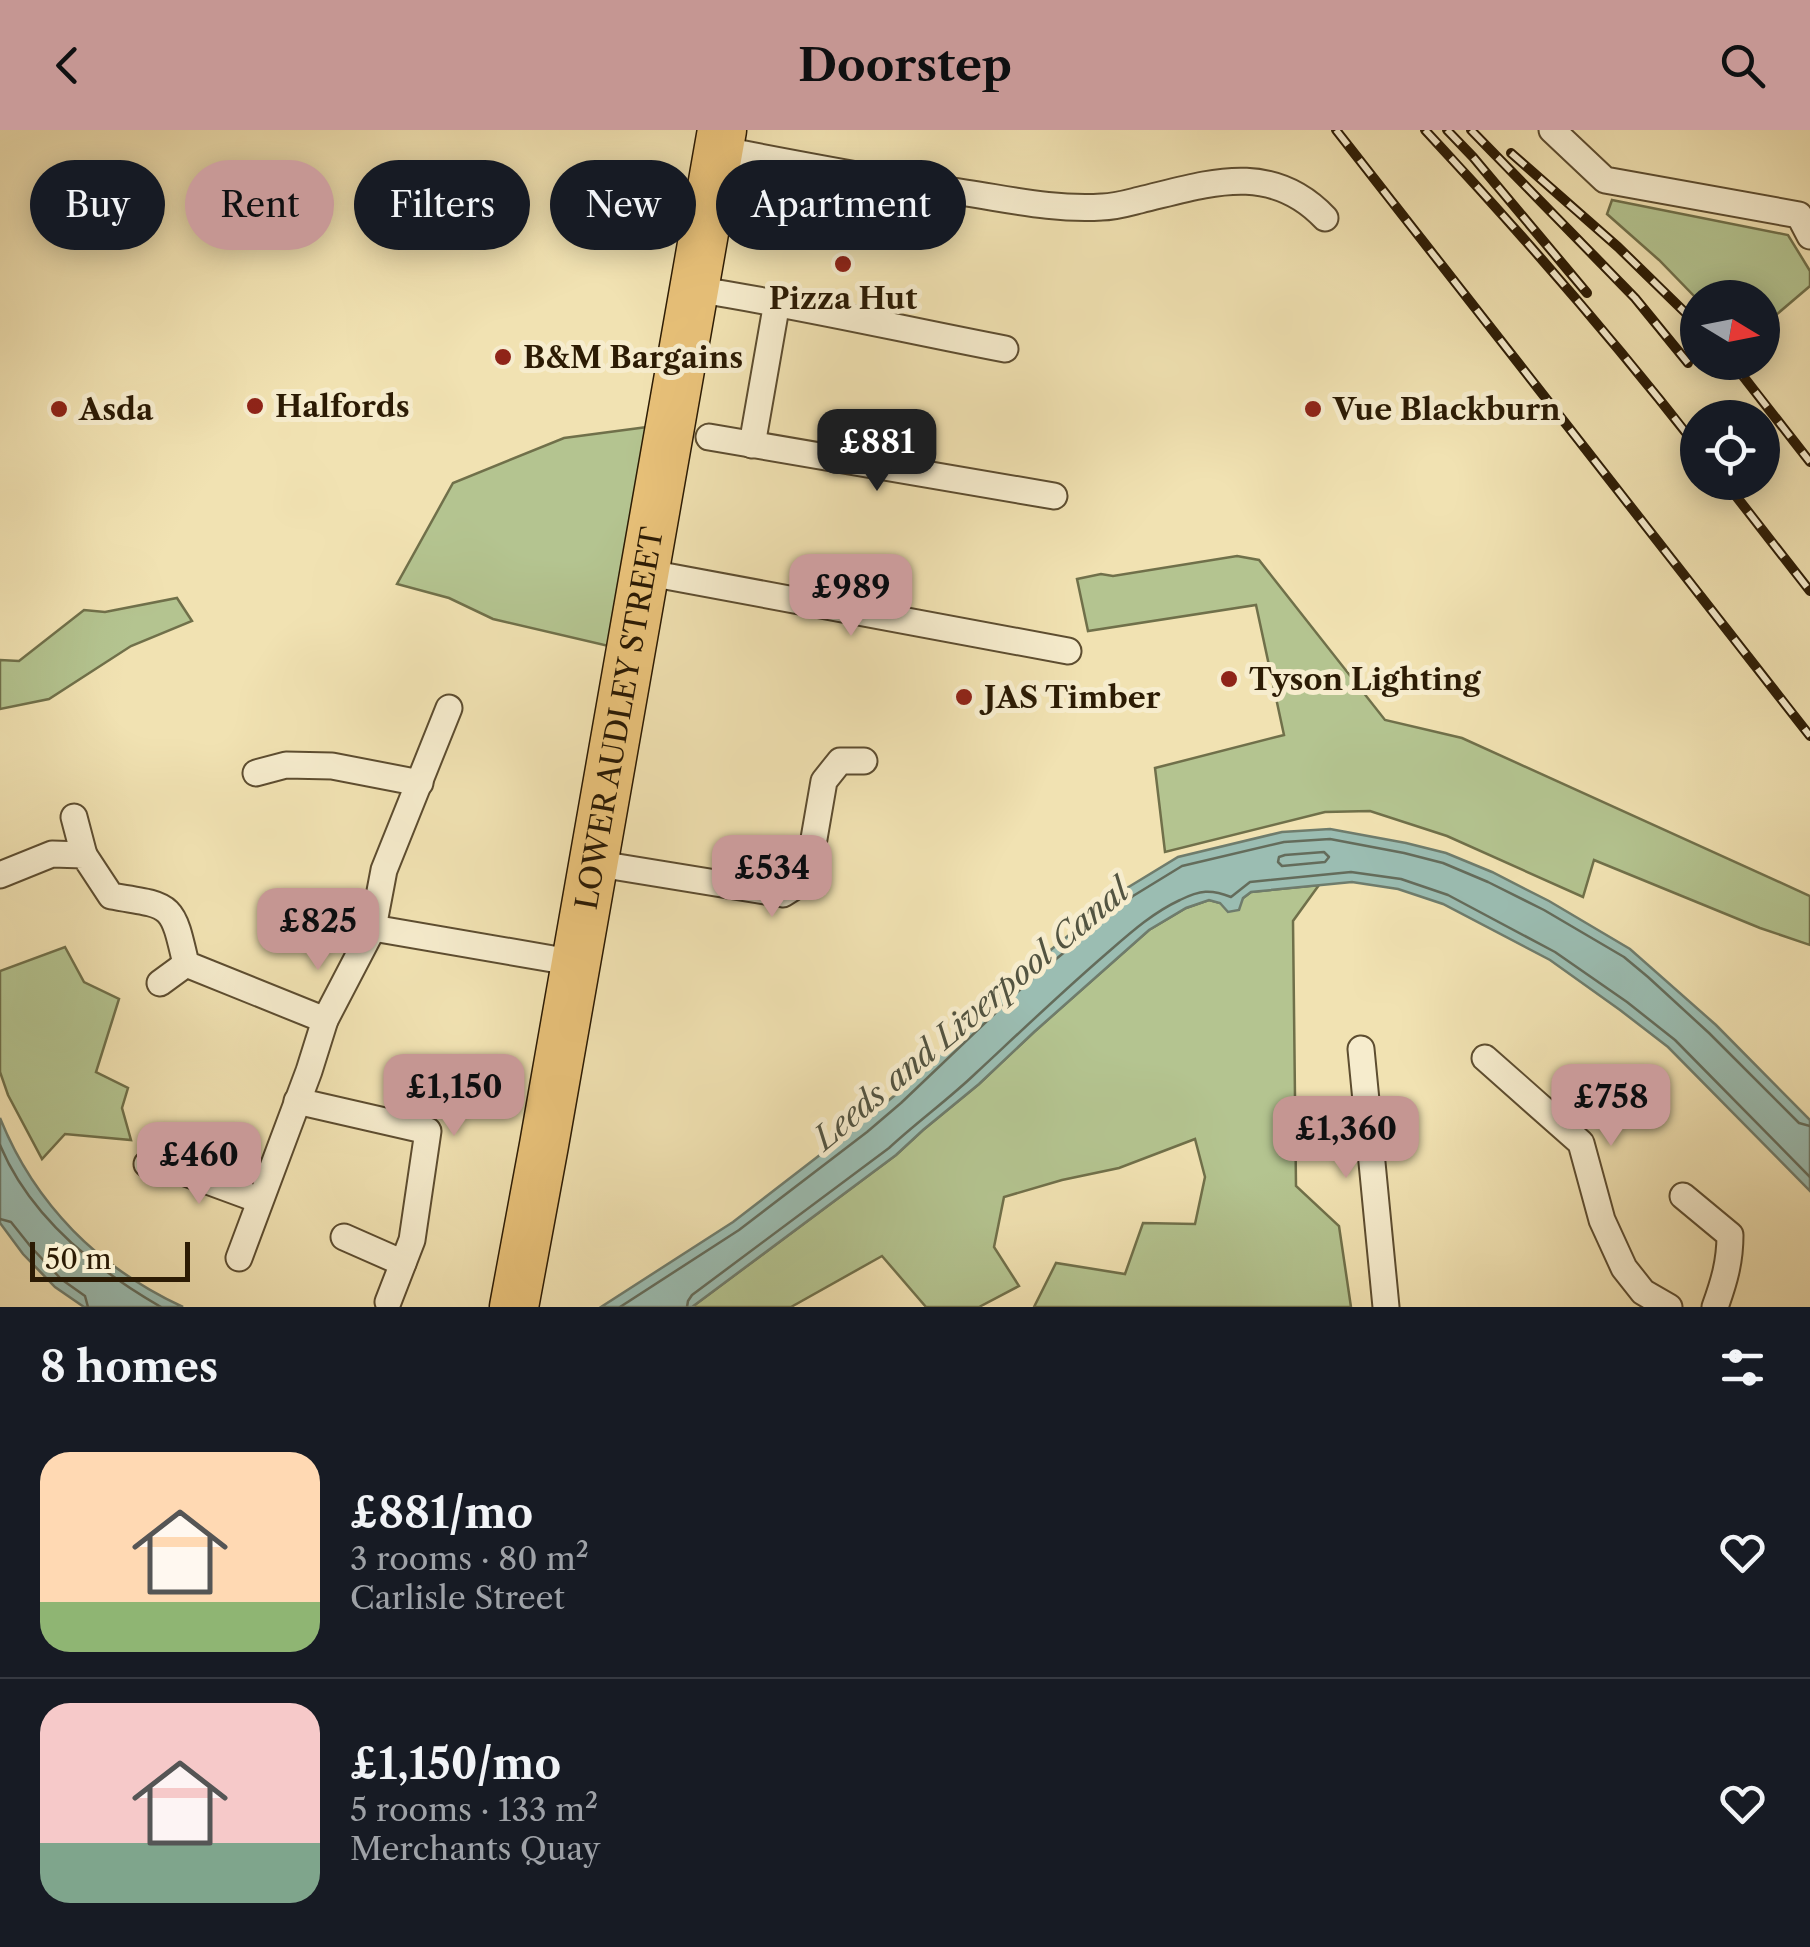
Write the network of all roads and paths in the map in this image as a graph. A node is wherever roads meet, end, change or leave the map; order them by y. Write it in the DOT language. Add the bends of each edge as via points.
graph roads {
  1 [pos="1552,130"];
  2 [pos="720,140"];
  3 [pos="1324,218"];
  4 [pos="1804,226"];
  5 [pos="694,289"];
  6 [pos="777,302"];
  7 [pos="1005,349"];
  8 [pos="710,437"];
  9 [pos="752,445"];
  10 [pos="1054,496"];
  11 [pos="644,572"];
  12 [pos="1068,651"];
  13 [pos="448,708"];
  14 [pos="864,760"];
  15 [pos="256,773"];
  16 [pos="420,783"];
  17 [pos="74,817"];
  18 [pos="84,855"];
  19 [pos="594,863"];
  20 [pos="1,872"];
  21 [pos="373,928"];
  22 [pos="576,963"];
  23 [pos="186,964"];
  24 [pos="160,983"];
  25 [pos="325,1020"];
  26 [pos="1361,1049"];
  27 [pos="1484,1058"];
  28 [pos="297,1101"];
  29 [pos="147,1164"];
  30 [pos="1683,1196"];
  31 [pos="260,1200"];
  32 [pos="344,1237"];
  33 [pos="240,1258"];
  34 [pos="403,1264"];
  35 [pos="1637,1300"];
  36 [pos="388,1302"];
  37 [pos="514,1307"];
  38 [pos="1386,1307"];
  39 [pos="1669,1307"];
  40 [pos="1714,1307"];
  1 -- 4 [label="street" via="1604,180"];
  2 -- 3 [label="street" via="905,184 1061,208 1107,208 1222,180 1255,180 1310,202"];
  2 -- 5 [label="highway, LOWER AUDLEY STREET"];
  5 -- 6 [label="street"];
  5 -- 11 [label="highway, LOWER AUDLEY STREET"];
  6 -- 7 [label="street"];
  6 -- 9 [label="street"];
  8 -- 9 [label="street"];
  9 -- 10 [label="street"];
  11 -- 12 [label="street"];
  11 -- 19 [label="highway, LOWER AUDLEY STREET"];
  13 -- 16 [label="street"];
  14 -- 19 [label="street" via="840,761 824,781 806,879 783,894"];
  15 -- 16 [label="street" via="286,765 332,766"];
  16 -- 21 [label="street" via="384,870"];
  17 -- 18 [label="street"];
  18 -- 20 [label="street" via="52,854"];
  18 -- 23 [label="street" via="112,896 158,904 176,920"];
  19 -- 22 [label="highway, LOWER AUDLEY STREET"];
  21 -- 22 [label="street"];
  21 -- 25 [label="street"];
  22 -- 37 [label="highway, LOWER AUDLEY STREET"];
  23 -- 24 [label="street"];
  23 -- 25 [label="street"];
  25 -- 28 [label="street"];
  26 -- 38 [label="street"];
  27 -- 35 [label="street" via="1582,1143 1602,1220"];
  28 -- 31 [label="street"];
  28 -- 34 [label="street" via="428,1132"];
  29 -- 31 [label="street"];
  30 -- 40 [label="street" via="1730,1235 1730,1260"];
  31 -- 33 [label="street"];
  32 -- 34 [label="street"];
  34 -- 36 [label="street"];
  35 -- 39 [label="street"];
}
